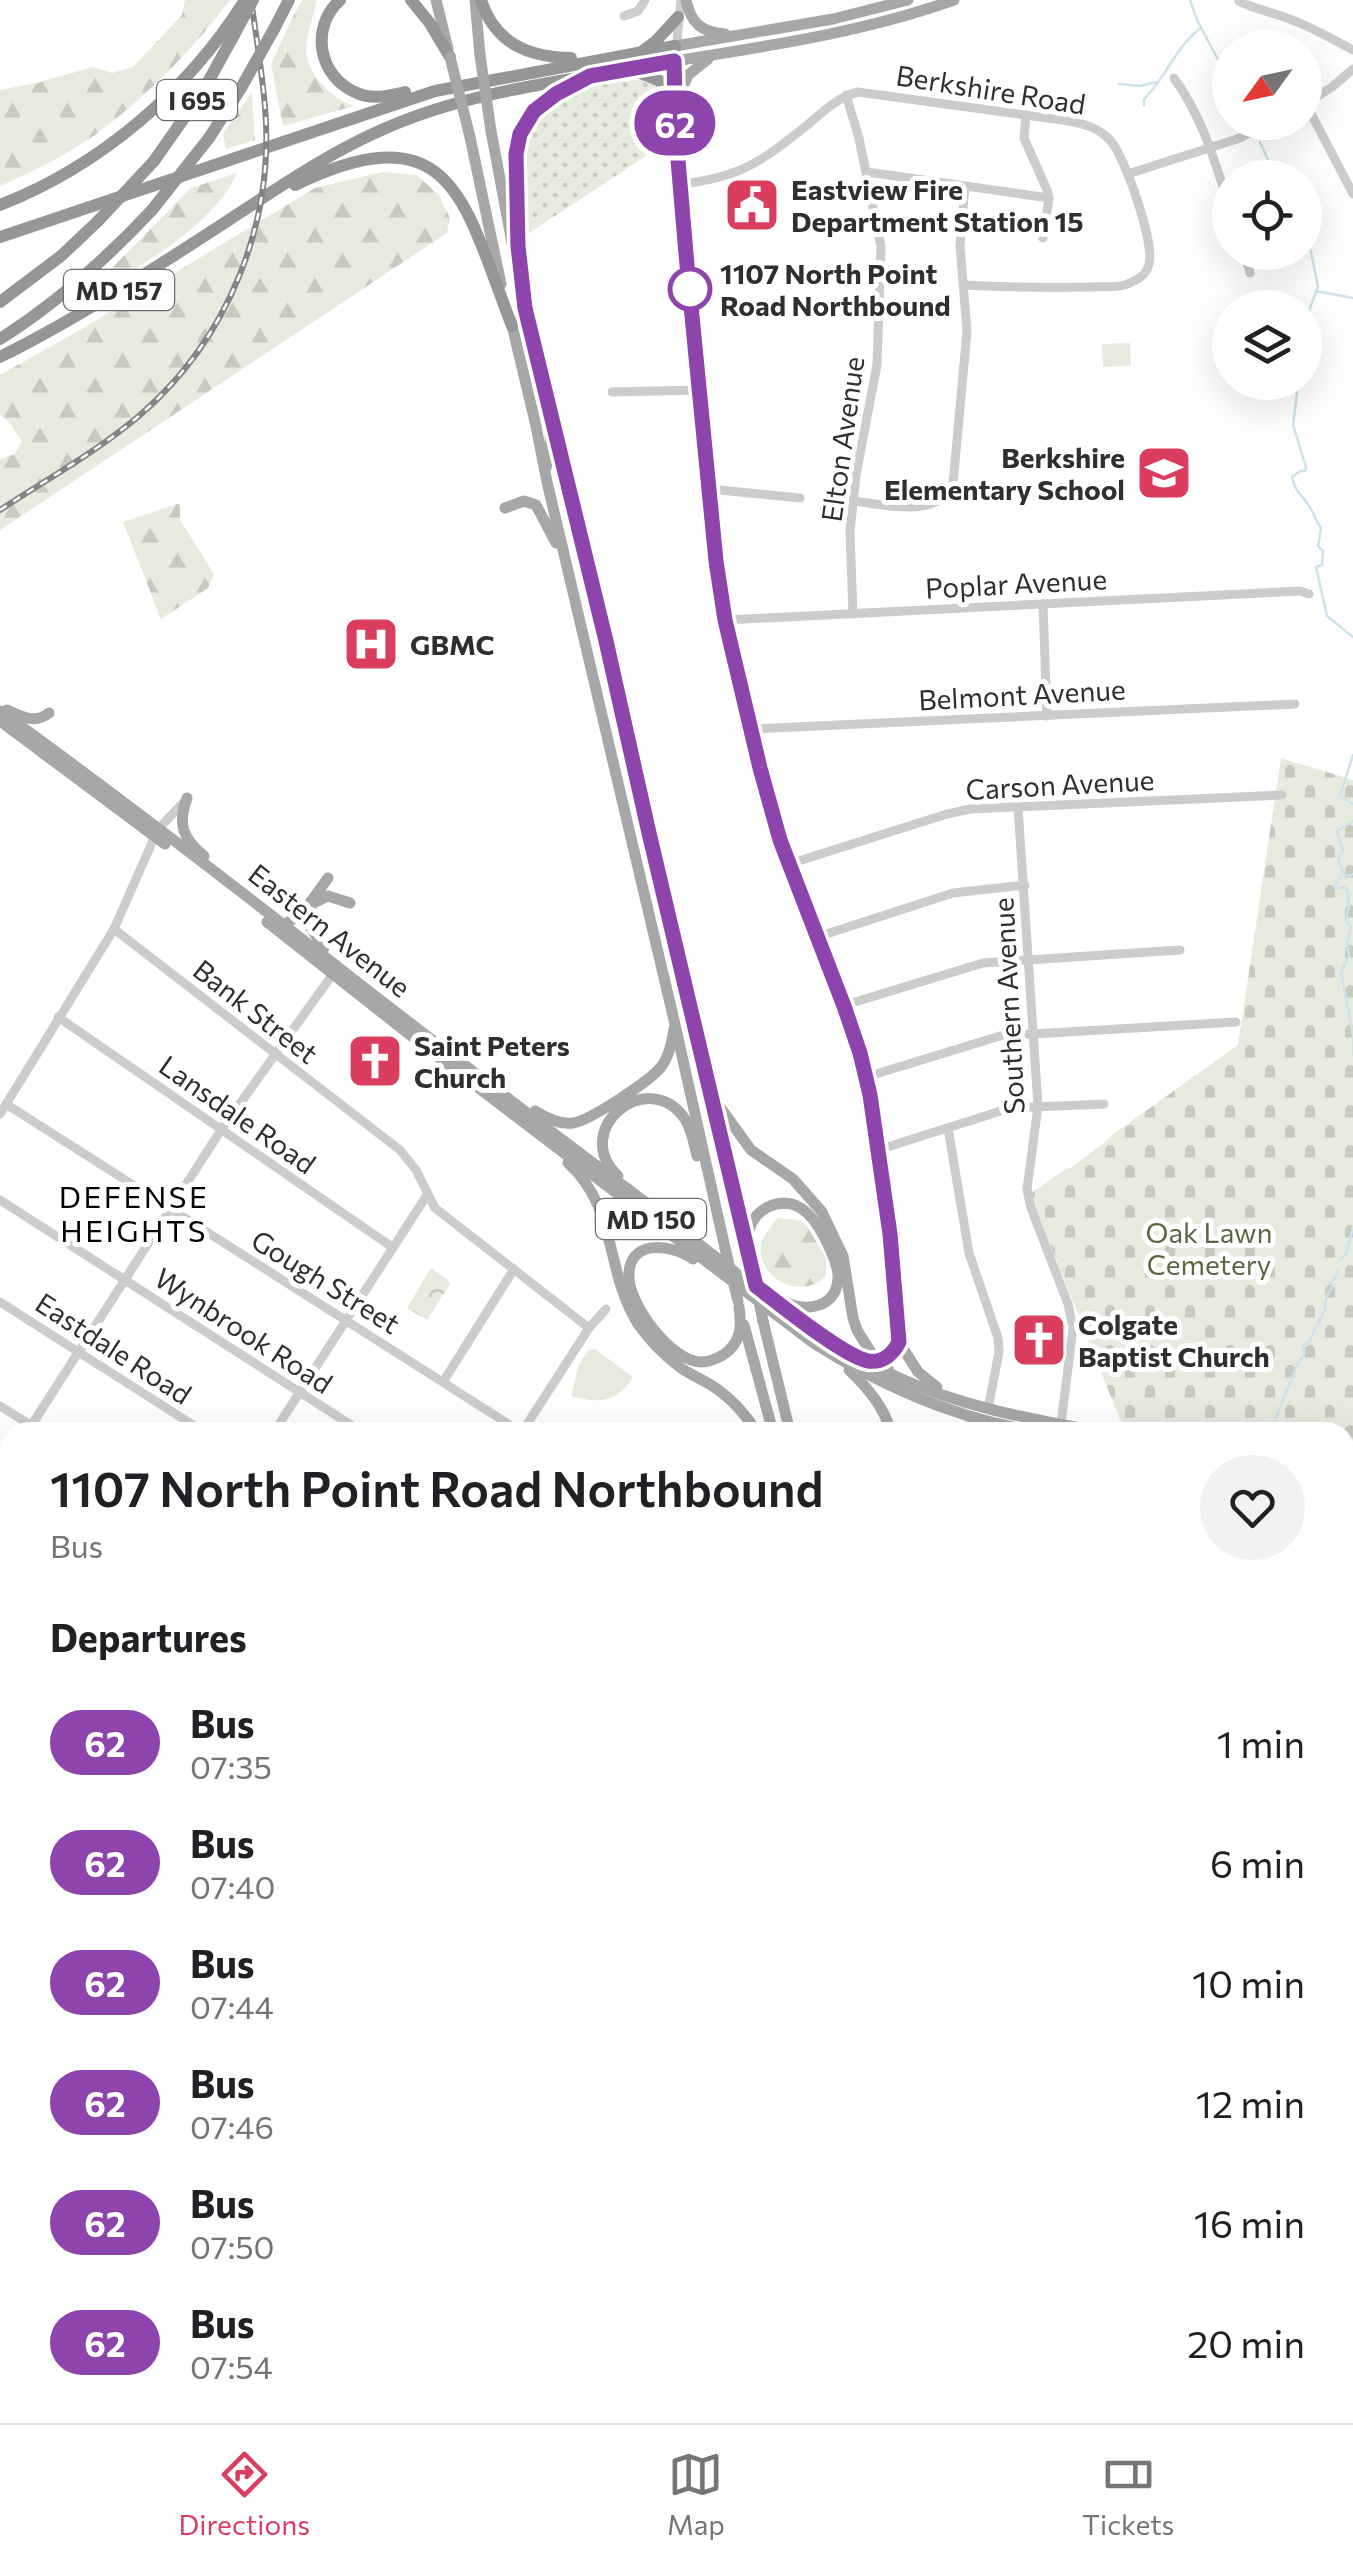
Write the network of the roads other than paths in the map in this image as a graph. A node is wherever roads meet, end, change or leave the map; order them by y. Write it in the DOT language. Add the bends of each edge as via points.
graph roads {
  1 [pos="244,0"];
  2 [pos="253,0"];
  3 [pos="289,0"];
  4 [pos="340,0"];
  5 [pos="411,0"];
  6 [pos="436,0"];
  7 [pos="478,0"];
  8 [pos="644,0"];
  9 [pos="684,0"];
  10 [pos="908,0"];
  11 [pos="954,0"];
  12 [pos="1239,1"];
  13 [pos="624,16"];
  14 [pos="678,18"];
  15 [pos="745,33"];
  16 [pos="1353,50"];
  17 [pos="642,52"];
  18 [pos="675,54"];
  19 [pos="716,54"];
  20 [pos="450,57"];
  21 [pos="599,60"];
  22 [pos="630,69"];
  23 [pos="1353,69"];
  24 [pos="590,76"];
  25 [pos="1174,78"];
  26 [pos="457,86"];
  27 [pos="1322,93"];
  28 [pos="846,95"];
  29 [pos="674,106"];
  30 [pos="1026,115"];
  31 [pos="1322,136"];
  32 [pos="1234,140"];
  33 [pos="1211,148"];
  34 [pos="1215,160"];
  35 [pos="867,172"];
  36 [pos="1128,174"];
  37 [pos="680,184"];
  38 [pos="965,186"];
  39 [pos="1353,194"];
  40 [pos="122,197"];
  41 [pos="1049,198"];
  42 [pos="0,205"];
  43 [pos="235,216"];
  44 [pos="0,236"];
  45 [pos="1044,238"];
  46 [pos="0,246"];
  47 [pos="1249,270"];
  48 [pos="1250,273"];
  49 [pos="964,284"];
  50 [pos="0,302"];
  51 [pos="525,308"];
  52 [pos="512,326"];
  53 [pos="0,339"];
  54 [pos="0,358"];
  55 [pos="700,390"];
  56 [pos="546,391"];
  57 [pos="612,392"];
  58 [pos="545,470"];
  59 [pos="710,490"];
  60 [pos="800,498"];
  61 [pos="853,501"];
  62 [pos="505,508"];
  63 [pos="568,571"];
  64 [pos="1309,594"];
  65 [pos="1043,604"];
  66 [pos="853,614"];
  67 [pos="725,620"];
  68 [pos="1294,704"];
  69 [pos="0,709"];
  70 [pos="50,714"];
  71 [pos="1047,716"];
  72 [pos="0,721"];
  73 [pos="751,729"];
  74 [pos="1282,795"];
  75 [pos="187,798"];
  76 [pos="1018,807"];
  77 [pos="156,833"];
  78 [pos="788,864"];
  79 [pos="328,878"];
  80 [pos="1025,885"];
  81 [pos="350,902"];
  82 [pos="311,904"];
  83 [pos="257,909"];
  84 [pos="283,924"];
  85 [pos="114,929"];
  86 [pos="817,938"];
  87 [pos="1180,950"];
  88 [pos="1030,958"];
  89 [pos="336,970"];
  90 [pos="844,1006"];
  91 [pos="58,1017"];
  92 [pos="674,1020"];
  93 [pos="1236,1022"];
  94 [pos="1034,1032"];
  95 [pos="274,1054"];
  96 [pos="866,1077"];
  97 [pos="492,1087"];
  98 [pos="710,1090"];
  99 [pos="6,1104"];
  100 [pos="1104,1104"];
  101 [pos="1038,1106"];
  102 [pos="0,1114"];
  103 [pos="948,1128"];
  104 [pos="221,1130"];
  105 [pos="549,1141"];
  106 [pos="878,1150"];
  107 [pos="709,1178"];
  108 [pos="427,1195"];
  109 [pos="0,1200"];
  110 [pos="170,1208"];
  111 [pos="663,1215"];
  112 [pos="392,1247"];
  113 [pos="747,1247"];
  114 [pos="514,1270"];
  115 [pos="125,1280"];
  116 [pos="757,1294"];
  117 [pos="0,1302"];
  118 [pos="738,1304"];
  119 [pos="606,1309"];
  120 [pos="346,1320"];
  121 [pos="589,1328"];
  122 [pos="899,1342"];
  123 [pos="78,1352"];
  124 [pos="836,1357"];
  125 [pos="865,1360"];
  126 [pos="880,1360"];
  127 [pos="898,1378"];
  128 [pos="443,1382"];
  129 [pos="299,1392"];
  130 [pos="957,1400"];
  131 [pos="0,1406"];
  132 [pos="988,1410"];
  133 [pos="25,1422"];
  134 [pos="34,1422"];
  135 [pos="188,1422"];
  136 [pos="280,1422"];
  137 [pos="346,1422"];
  138 [pos="505,1422"];
  139 [pos="528,1422"];
  140 [pos="749,1422"];
  141 [pos="769,1422"];
  142 [pos="790,1422"];
  143 [pos="886,1422"];
  144 [pos="992,1422"];
  145 [pos="1033,1422"];
  146 [pos="1061,1422"];
  1 -- 42 [label="highway" via="188,74 131,128 74,168"];
  2 -- 50 [label="highway, I 695, bridge" via="203,91 154,161 61,256"];
  3 -- 53 [label="highway, I 695, bridge" via="209,138 152,210 78,282"];
  4 -- 26 [label="highway" via="326,17 321,48 337,82 360,95 382,97"];
  5 -- 20 [label="highway"];
  6 -- 20 [label="main road"];
  7 -- 21 [label="highway" via="504,36 528,53"];
  7 -- 51 [label="main road, bridge" via="491,131"];
  8 -- 13 [label="street"];
  9 -- 14 [label="street"];
  9 -- 15 [label="main road" via="709,32"];
  10 -- 15 [label="main road"];
  11 -- 19 [label="main road"];
  12 -- 16 [label="street"];
  14 -- 17 [label="highway"];
  14 -- 18 [label="street"];
  15 -- 18 [label="main road"];
  17 -- 18 [label="highway"];
  17 -- 21 [label="highway"];
  18 -- 19 [label="main road"];
  18 -- 22 [label="highway"];
  18 -- 29 [label="street"];
  19 -- 29 [label="main road" via="688,75"];
  20 -- 52 [label="main road, bridge"];
  21 -- 26 [label="highway"];
  22 -- 24 [label="highway"];
  22 -- 29 [label="highway" via="658,79"];
  23 -- 27 [label="street"];
  24 -- 43 [label="highway" via="503,91 405,120 324,158"];
  24 -- 51 [label="highway" via="534,111 518,141"];
  25 -- 33 [label="street"];
  26 -- 40 [label="highway"];
  28 -- 30 [label="street, Berkshire Road" via="865,92"];
  28 -- 35 [label="street, Elton Avenue"];
  28 -- 37 [label="street" via="750,167"];
  29 -- 37 [label="street"];
  30 -- 36 [label="street, Berkshire Road" via="1096,129 1111,140"];
  30 -- 41 [label="street" via="1024,138"];
  31 -- 39 [label="street"];
  32 -- 33 [label="street"];
  33 -- 34 [label="street"];
  33 -- 36 [label="street"];
  35 -- 38 [label="street"];
  35 -- 61 [label="street, Elton Avenue" via="881,247 878,345"];
  36 -- 49 [label="street, Berkshire Road" via="1150,251 1148,269 1136,281 1057,288"];
  37 -- 55 [label="street"];
  38 -- 41 [label="street"];
  38 -- 49 [label="street"];
  40 -- 44 [label="highway"];
  40 -- 46 [label="highway"];
  41 -- 45 [label="street"];
  43 -- 52 [label="highway" via="340,167 388,157 415,160 443,176 457,194"];
  43 -- 54 [label="highway, MD 157"];
  47 -- 48 [label="street"];
  49 -- 61 [label="street" via="966,349 951,490 918,508"];
  51 -- 56 [label="main road"];
  52 -- 58 [label="main road"];
  55 -- 57 [label="street"];
  55 -- 59 [label="street"];
  56 -- 58 [label="main road" via="552,455"];
  56 -- 98 [label="main road"];
  58 -- 63 [label="main road"];
  59 -- 60 [label="street"];
  59 -- 67 [label="street"];
  61 -- 66 [label="street, Elton Avenue"];
  62 -- 63 [label="main road" via="524,501 536,505"];
  63 -- 92 [label="main road"];
  64 -- 65 [label="street, Poplar Avenue"];
  65 -- 66 [label="street, Poplar Avenue"];
  65 -- 71 [label="street"];
  66 -- 67 [label="street, Poplar Avenue"];
  67 -- 73 [label="street"];
  68 -- 71 [label="street, Belmont Avenue"];
  69 -- 70 [label="main road" via="34,720"];
  69 -- 77 [label="main road, Eastern Avenue / MD 150"];
  71 -- 73 [label="street, Belmont Avenue"];
  72 -- 77 [label="main road, Eastern Avenue / MD 150"];
  73 -- 78 [label="street"];
  74 -- 76 [label="street, Carson Avenue"];
  75 -- 77 [label="street"];
  75 -- 83 [label="main road" via="181,817 190,843"];
  76 -- 78 [label="street, Carson Avenue" via="946,814"];
  76 -- 80 [label="street, Southern Avenue"];
  77 -- 83 [label="main road, Eastern Avenue / MD 150"];
  77 -- 85 [label="street"];
  78 -- 86 [label="street"];
  79 -- 82 [label="main road"];
  80 -- 86 [label="street" via="953,893"];
  80 -- 88 [label="street, Southern Avenue"];
  81 -- 82 [label="main road" via="328,896"];
  82 -- 84 [label="main road"];
  82 -- 89 [label="main road" via="314,935"];
  83 -- 84 [label="main road, Eastern Avenue"];
  83 -- 89 [label="main road, Eastern Avenue / MD 150"];
  84 -- 89 [label="main road, Eastern Avenue / MD 150"];
  85 -- 91 [label="street"];
  85 -- 95 [label="street, Bank Street"];
  86 -- 90 [label="street"];
  87 -- 88 [label="street"];
  88 -- 90 [label="street" via="972,964"];
  88 -- 94 [label="street, Southern Avenue"];
  89 -- 95 [label="street"];
  89 -- 97 [label="main road, Eastern Avenue / MD 150"];
  89 -- 105 [label="main road, Eastern Avenue / MD 150"];
  90 -- 96 [label="street"];
  91 -- 99 [label="street"];
  91 -- 104 [label="street, Lansdale Road"];
  92 -- 97 [label="main road" via="658,1070 582,1120 554,1121"];
  92 -- 107 [label="main road"];
  93 -- 94 [label="street"];
  94 -- 96 [label="street" via="985,1039"];
  94 -- 101 [label="street, Southern Avenue"];
  95 -- 104 [label="street"];
  95 -- 108 [label="street, Bank Street" via="400,1150"];
  96 -- 106 [label="street"];
  97 -- 111 [label="main road, Eastern Avenue / MD 150"];
  98 -- 113 [label="main road"];
  98 -- 126 [label="main road" via="743,1141 802,1188 830,1224 846,1264 857,1330"];
  99 -- 102 [label="street"];
  99 -- 110 [label="street, Gough Street"];
  100 -- 101 [label="street"];
  101 -- 103 [label="street"];
  101 -- 146 [label="street, Southern Avenue" via="1026,1190 1073,1328"];
  103 -- 106 [label="street"];
  103 -- 132 [label="street" via="969,1253 998,1338"];
  104 -- 110 [label="street"];
  104 -- 112 [label="street, Lansdale Road"];
  105 -- 116 [label="main road, Eastern Avenue / MD 150"];
  105 -- 140 [label="main road" via="594,1194 616,1276 640,1326"];
  106 -- 122 [label="street"];
  107 -- 111 [label="main road" via="676,1108 651,1099 618,1109 602,1139 605,1159"];
  107 -- 118 [label="main road, bridge"];
  108 -- 112 [label="street"];
  108 -- 114 [label="street, Bank Street"];
  109 -- 115 [label="street, Wynbrook Road"];
  110 -- 115 [label="street"];
  110 -- 120 [label="street, Gough Street"];
  111 -- 116 [label="main road, Eastern Avenue / MD 150"];
  112 -- 120 [label="street"];
  113 -- 116 [label="main road" via="758,1214 788,1203 813,1218 837,1269 833,1295 816,1307 797,1308"];
  113 -- 142 [label="main road, bridge"];
  114 -- 121 [label="street, Bank Street"];
  114 -- 128 [label="street"];
  115 -- 123 [label="street"];
  115 -- 129 [label="street, Wynbrook Road"];
  116 -- 118 [label="main road" via="671,1248 648,1248 630,1265 629,1284 643,1314 667,1344 692,1361 712,1361 735,1344 742,1322"];
  116 -- 124 [label="main road, Eastern Avenue / MD 150"];
  116 -- 125 [label="main road, Eastern Avenue / MD 150"];
  117 -- 123 [label="street, Eastdale Road"];
  118 -- 141 [label="main road"];
  119 -- 121 [label="street"];
  120 -- 128 [label="street, Gough Street"];
  120 -- 129 [label="street"];
  121 -- 139 [label="street"];
  122 -- 126 [label="main road"];
  122 -- 130 [label="main road" via="918,1372"];
  123 -- 134 [label="street"];
  123 -- 135 [label="street, Eastdale Road"];
  124 -- 143 [label="main road" via="867,1388"];
  124 -- 144 [label="main road, Eastern Avenue / MD 150" via="923,1400"];
  125 -- 126 [label="main road"];
  125 -- 127 [label="main road, Eastern Avenue / MD 150"];
  126 -- 127 [label="main road"];
  127 -- 130 [label="main road, Eastern Avenue / MD 150"];
  128 -- 138 [label="street, Gough Street"];
  129 -- 136 [label="street"];
  129 -- 137 [label="street, Wynbrook Road"];
  130 -- 132 [label="main road, Eastern Avenue / MD 150"];
  131 -- 133 [label="street"];
  132 -- 145 [label="main road, Eastern Avenue / MD 150"];
}
